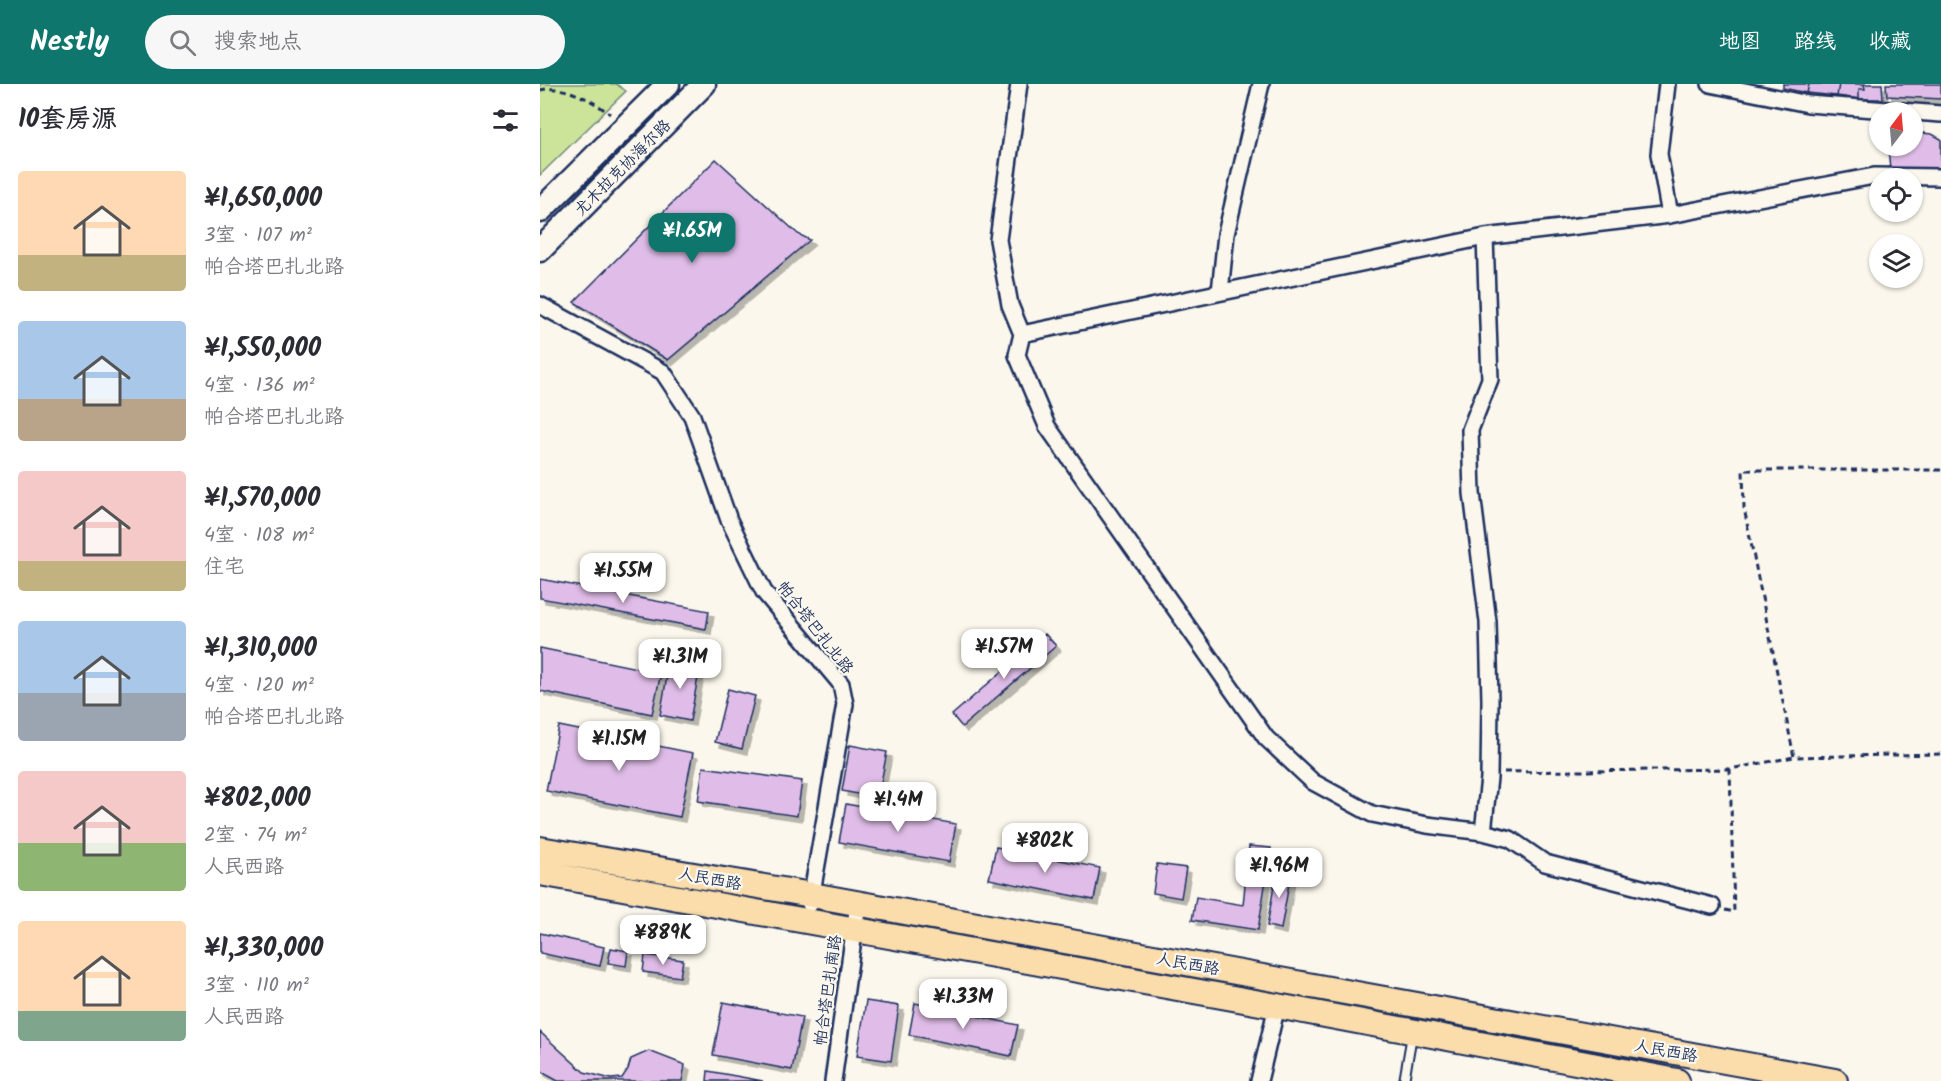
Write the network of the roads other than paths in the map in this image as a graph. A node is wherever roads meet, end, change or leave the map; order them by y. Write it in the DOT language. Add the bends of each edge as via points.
graph roads {
  1 [pos="669,84"];
  2 [pos="704,84"];
  3 [pos="1019,84"];
  4 [pos="1261,84"];
  5 [pos="1667,84"];
  6 [pos="1710,84"];
  7 [pos="1941,114"];
  8 [pos="1941,177"];
  9 [pos="540,211"];
  10 [pos="1670,215"];
  11 [pos="1485,237"];
  12 [pos="540,250"];
  13 [pos="1220,292"];
  14 [pos="540,305"];
  15 [pos="1022,334"];
  16 [pos="1483,832"];
  17 [pos="540,849"];
  18 [pos="540,873"];
  19 [pos="812,896"];
  20 [pos="858,904"];
  21 [pos="1712,906"];
  22 [pos="807,920"];
  23 [pos="854,929"];
  24 [pos="1278,1006"];
  25 [pos="1413,1031"];
  26 [pos="1755,1074"];
  27 [pos="833,1081"];
  28 [pos="1258,1081"];
  29 [pos="1404,1081"];
  30 [pos="1677,1081"];
  31 [pos="1835,1081"];
  1 -- 9 [label="main road, 尤木拉克协海尔路"];
  2 -- 12 [label="main road, 尤木拉克协海尔路"];
  3 -- 15 [label="street" via="998,240 1010,305"];
  4 -- 13 [label="street" via="1226,234"];
  5 -- 10 [label="street" via="1659,154"];
  6 -- 7 [label="street" via="1808,104"];
  8 -- 10 [label="street" via="1874,176"];
  10 -- 11 [label="street"];
  11 -- 13 [label="street"];
  11 -- 16 [label="street" via="1490,379 1470,430 1472,493 1488,622 1491,701"];
  13 -- 15 [label="street"];
  14 -- 19 [label="street, 帕合塔巴扎北路" via="663,372 692,416 729,520 764,592 840,684 845,704"];
  15 -- 16 [label="street" via="1017,355 1047,426 1266,738 1313,782 1372,814"];
  16 -- 21 [label="street" via="1510,839 1545,863"];
  17 -- 19 [label="main road, 人民西路"];
  18 -- 22 [label="main road, 人民西路"];
  19 -- 20 [label="main road, 人民西路"];
  19 -- 22 [label="street, 帕合塔巴扎北路"];
  20 -- 23 [label="street, 帕合塔巴扎南路"];
  20 -- 26 [label="main road, 人民西路"];
  22 -- 23 [label="main road, 人民西路"];
  23 -- 24 [label="main road, 人民西路"];
  23 -- 27 [label="street, 帕合塔巴扎南路"];
  24 -- 25 [label="main road, 人民西路"];
  24 -- 28 [label="street"];
  25 -- 29 [label="lane"];
  25 -- 30 [label="main road, 人民西路"];
  26 -- 31 [label="main road, 人民西路"];
}
